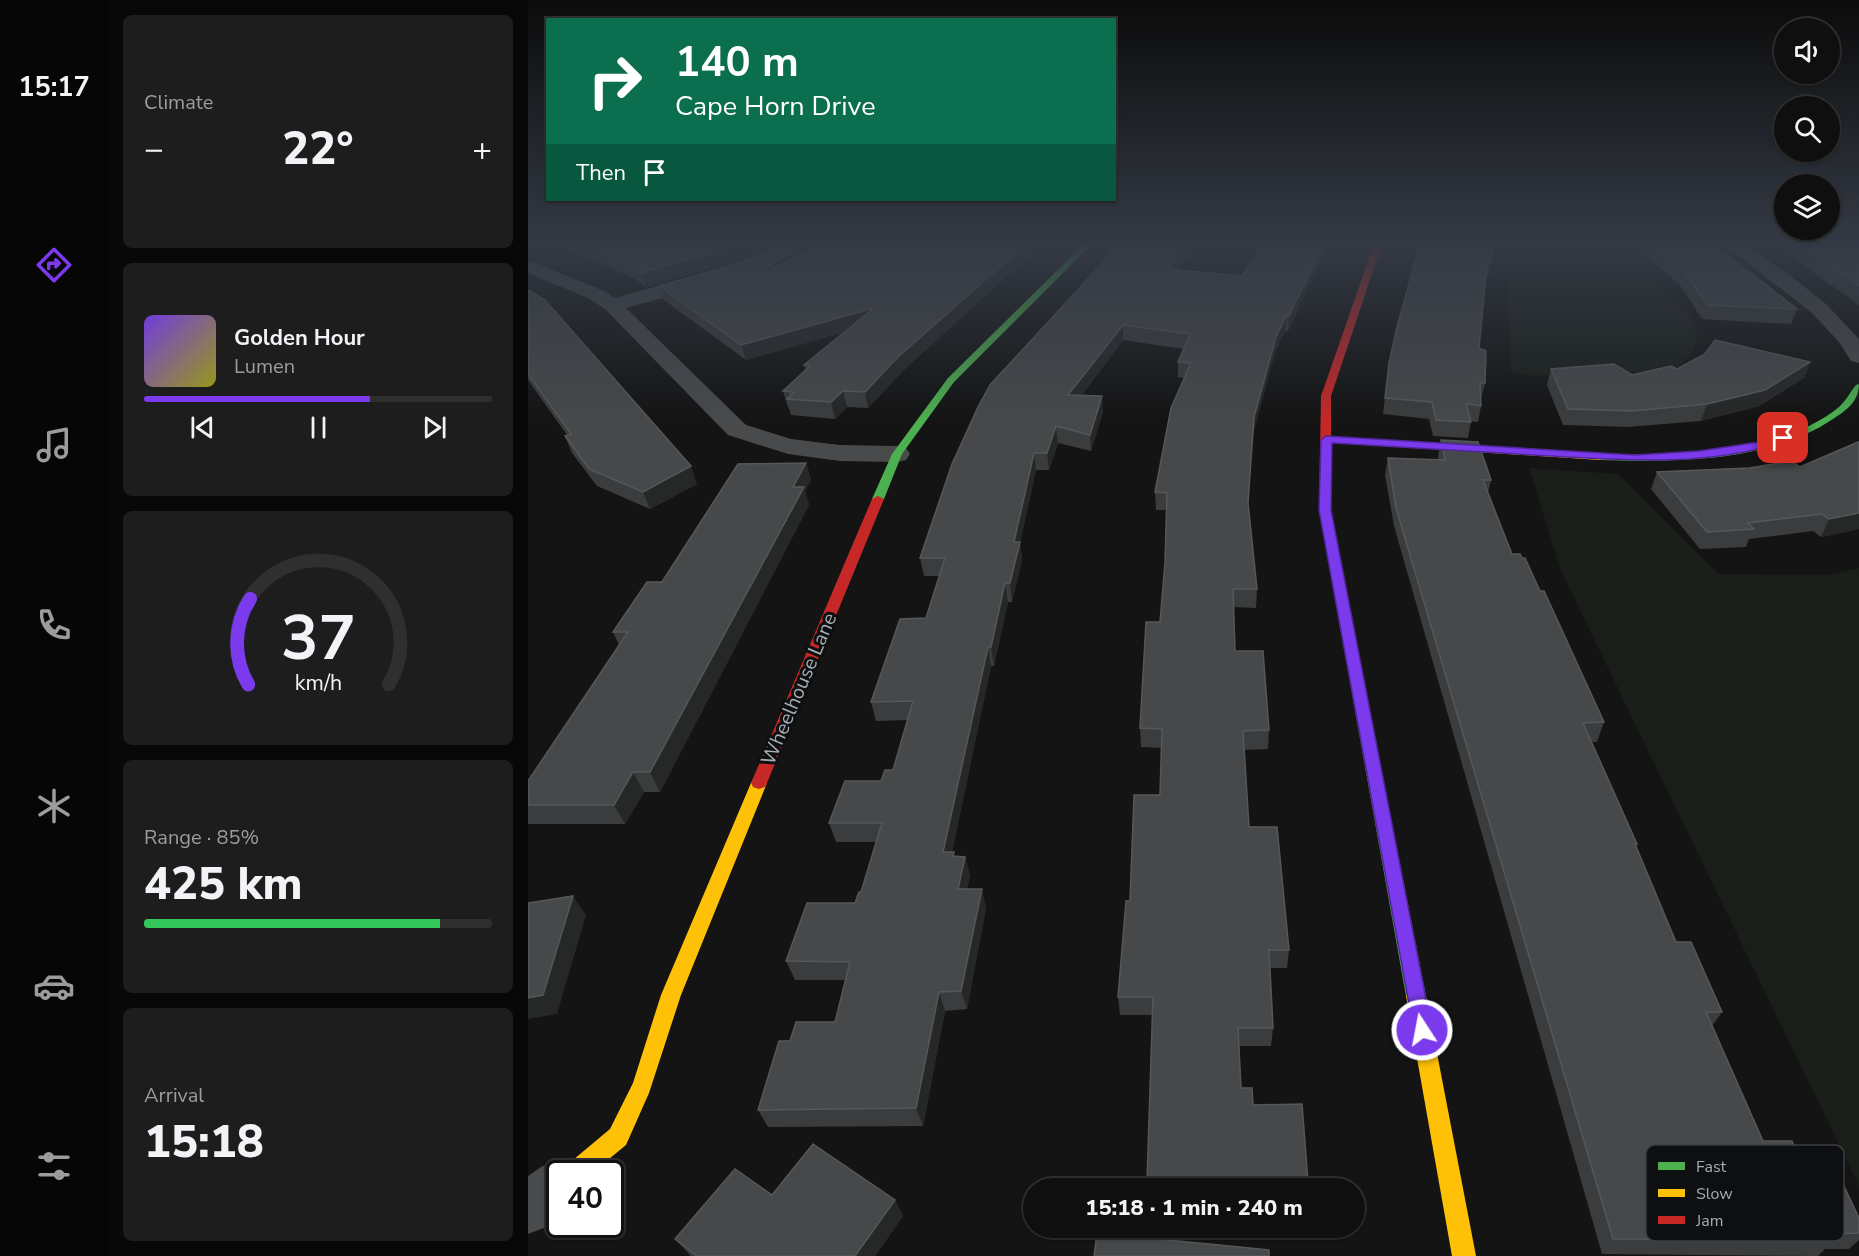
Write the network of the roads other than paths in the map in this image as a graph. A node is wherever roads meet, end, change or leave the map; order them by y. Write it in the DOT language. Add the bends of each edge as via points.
graph roads {
  1 [pos="608,303"];
  2 [pos="621,303"];
  3 [pos="1029,303"];
  4 [pos="1358,303"];
  5 [pos="1811,303"];
  6 [pos="612,305"];
  7 [pos="1859,356"];
  8 [pos="1859,387"];
  9 [pos="1326,440"];
  10 [pos="897,454"];
  11 [pos="591,1160"];
  12 [pos="546,1197"];
  13 [pos="528,1206"];
  14 [pos="1464,1256"];
  1 -- 6 [label="street"];
  2 -- 6 [label="street"];
  3 -- 10 [label="street, Wheelhouse Lane" via="951,380"];
  4 -- 9 [label="street" via="1326,396"];
  5 -- 7 [label="street" via="1849,338"];
  6 -- 10 [label="street" via="737,430 788,446 840,453"];
  8 -- 9 [label="street" via="1837,414 1815,428 1768,444 1699,454 1635,458"];
  9 -- 14 [label="street" via="1325,510"];
  10 -- 11 [label="street, Wheelhouse Lane" via="671,995 642,1086 618,1137"];
  12 -- 13 [label="street"];
}
